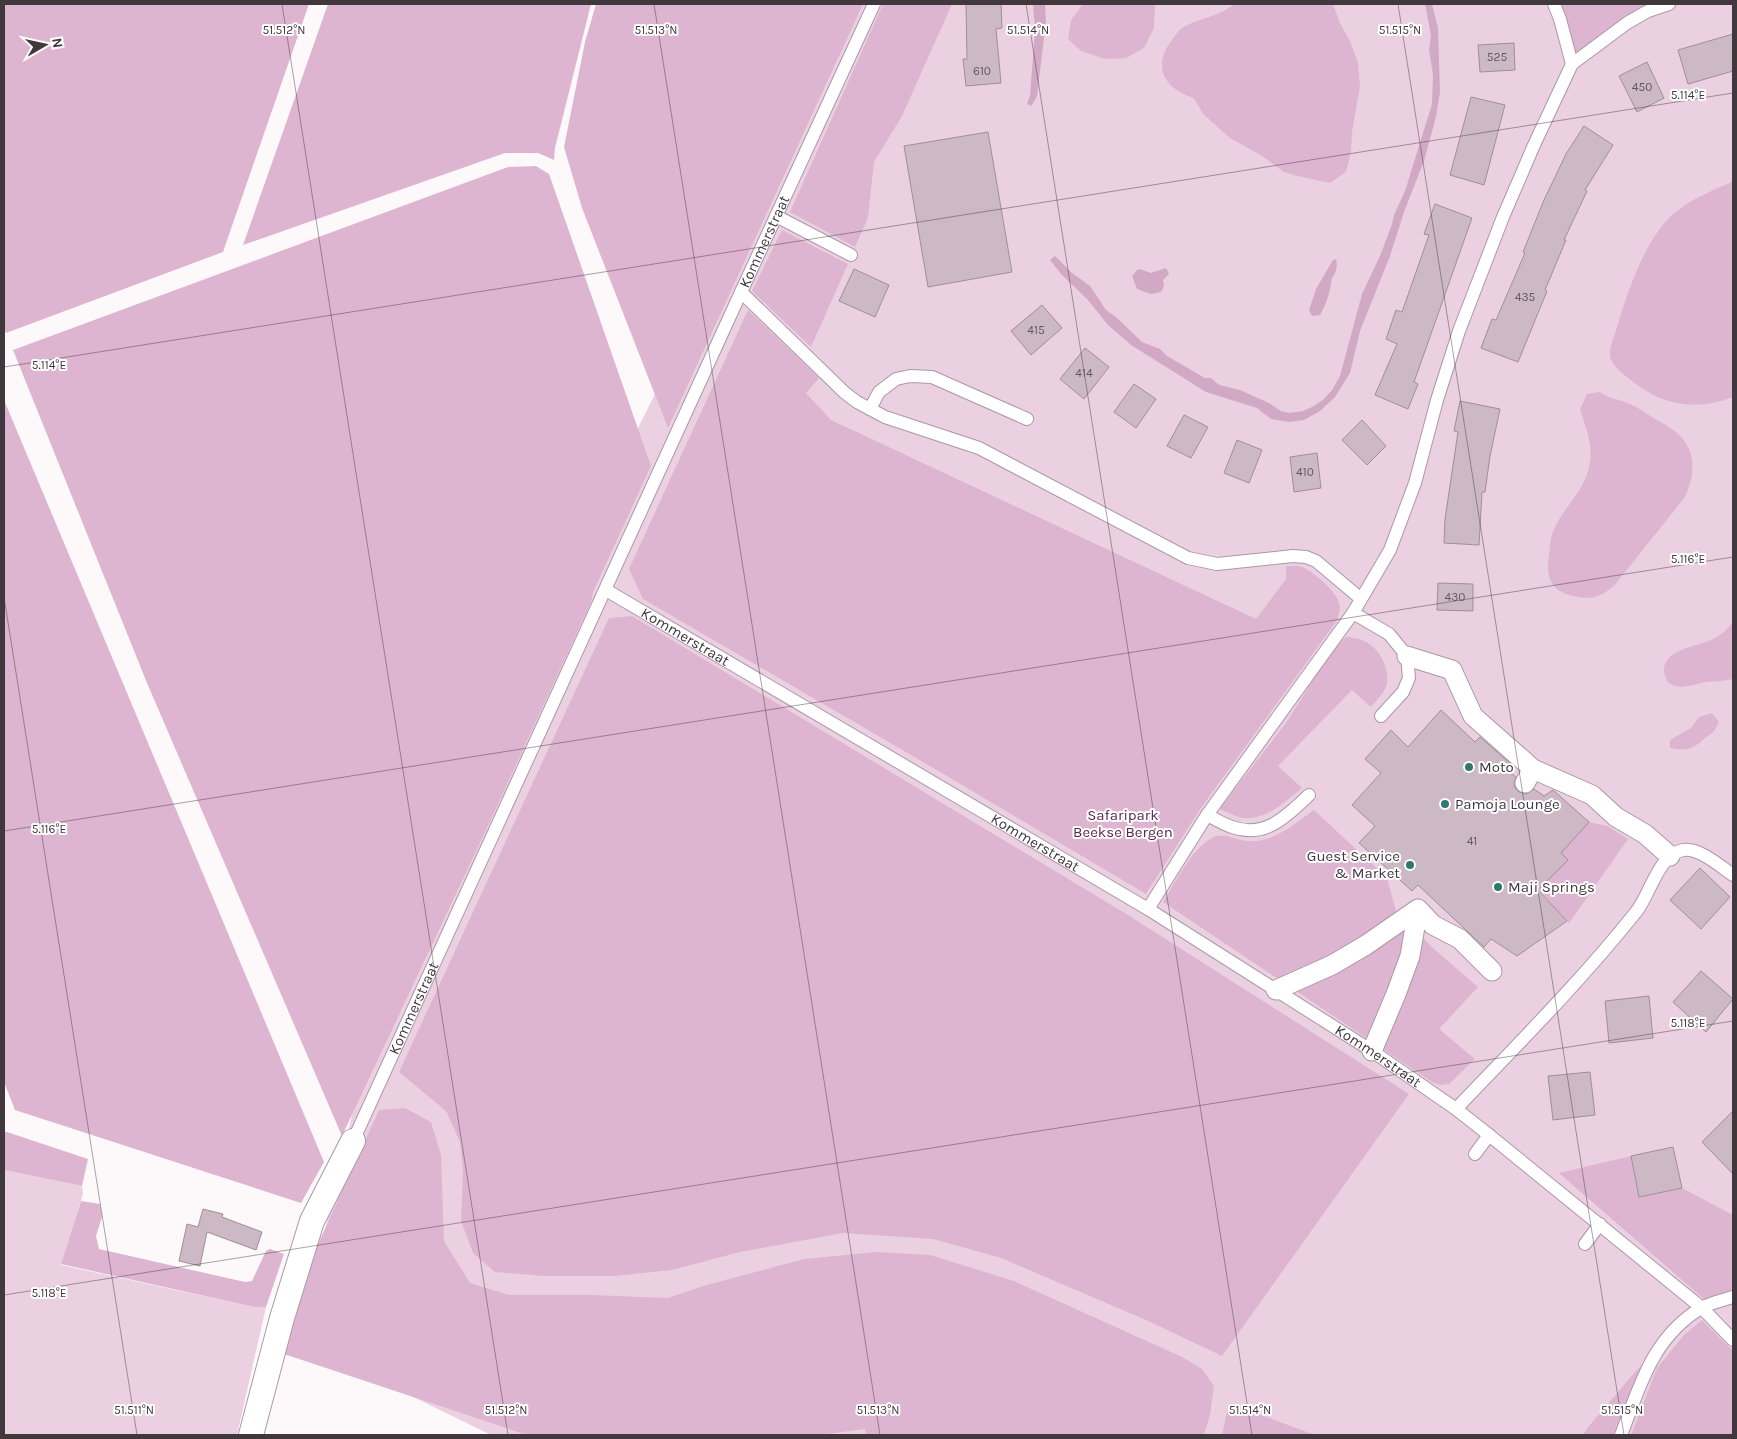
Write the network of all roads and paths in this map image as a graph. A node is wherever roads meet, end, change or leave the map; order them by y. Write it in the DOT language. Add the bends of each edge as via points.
graph roads {
  1 [pos="874,4"];
  2 [pos="1554,4"];
  3 [pos="1669,4"];
  4 [pos="1572,64"];
  5 [pos="776,216"];
  6 [pos="851,255"];
  7 [pos="741,292"];
  8 [pos="870,409"];
  9 [pos="1028,419"];
  10 [pos="606,590"];
  11 [pos="1360,598"];
  12 [pos="1353,613"];
  13 [pos="1407,656"];
  14 [pos="1381,716"];
  15 [pos="1309,795"];
  16 [pos="1207,815"];
  17 [pos="1670,856"];
  18 [pos="1733,875"];
  19 [pos="1148,909"];
  20 [pos="1418,909"];
  21 [pos="1492,971"];
  22 [pos="1276,990"];
  23 [pos="1372,1051"];
  24 [pos="1456,1109"];
  25 [pos="1489,1135"];
  26 [pos="353,1141"];
  27 [pos="1475,1154"];
  28 [pos="1600,1224"];
  29 [pos="1585,1244"];
  30 [pos="1733,1297"];
  31 [pos="1702,1308"];
  32 [pos="1733,1340"];
  33 [pos="251,1435"];
  34 [pos="1621,1435"];
  1 -- 5 [label="lane, Kommerstraat"];
  2 -- 4 [label="lane"];
  3 -- 4 [label="lane" via="1627,23"];
  4 -- 11 [label="lane" via="1503,216 1460,331 1404,515 1390,550"];
  5 -- 6 [label="lane"];
  5 -- 7 [label="lane, Kommerstraat"];
  7 -- 8 [label="lane" via="845,393"];
  7 -- 10 [label="lane, Kommerstraat"];
  8 -- 9 [label="lane" via="879,392 896,379 932,377"];
  8 -- 11 [label="lane" via="979,448 1188,558 1217,564 1306,557 1316,561"];
  10 -- 19 [label="lane, Kommerstraat"];
  10 -- 26 [label="lane, Kommerstraat"];
  11 -- 12 [label="lane"];
  12 -- 13 [label="lane" via="1389,634"];
  12 -- 16 [label="lane"];
  13 -- 14 [label="lane" via="1409,678 1403,692"];
  13 -- 17 [label="street" via="1452,670 1473,716 1529,776 1592,795 1616,817 1645,834"];
  15 -- 16 [label="lane" via="1286,817 1260,831 1233,828"];
  16 -- 19 [label="lane"];
  17 -- 18 [label="lane" via="1684,850 1700,853"];
  17 -- 24 [label="lane" via="1639,909 1614,940"];
  19 -- 22 [label="lane, Kommerstraat"];
  20 -- 21 [label="street" via="1433,925 1460,939"];
  20 -- 22 [label="street" via="1332,965"];
  20 -- 23 [label="street" via="1410,956"];
  22 -- 23 [label="lane, Kommerstraat"];
  23 -- 24 [label="lane, Kommerstraat"];
  24 -- 25 [label="lane, Kommerstraat"];
  25 -- 27 [label="lane"];
  25 -- 28 [label="lane, Kommerstraat"];
  26 -- 33 [label="street, Kommerstraat" via="312,1221"];
  28 -- 29 [label="lane"];
  28 -- 31 [label="lane, Kommerstraat"];
  30 -- 31 [label="lane"];
  31 -- 32 [label="lane, Kommerstraat"];
  31 -- 34 [label="lane" via="1659,1346"];
}
